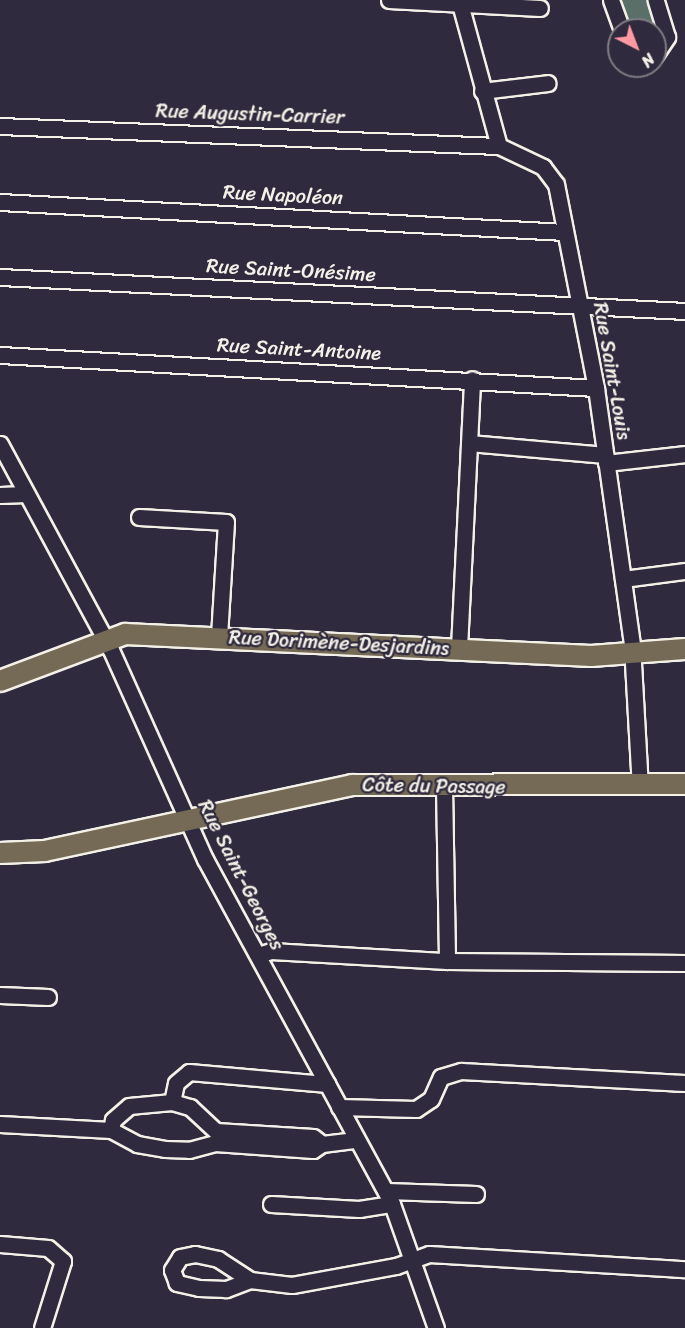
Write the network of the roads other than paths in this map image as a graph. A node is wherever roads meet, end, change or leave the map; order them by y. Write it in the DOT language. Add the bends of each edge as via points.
graph roads {
  1 [pos="389,0"];
  2 [pos="611,0"];
  3 [pos="656,0"];
  4 [pos="459,2"];
  5 [pos="540,8"];
  6 [pos="618,18"];
  7 [pos="661,18"];
  8 [pos="548,83"];
  9 [pos="482,91"];
  10 [pos="0,126"];
  11 [pos="499,146"];
  12 [pos="0,202"];
  13 [pos="564,232"];
  14 [pos="0,277"];
  15 [pos="580,304"];
  16 [pos="685,311"];
  17 [pos="0,355"];
  18 [pos="472,379"];
  19 [pos="596,388"];
  20 [pos="469,443"];
  21 [pos="0,444"];
  22 [pos="685,454"];
  23 [pos="606,459"];
  24 [pos="26,494"];
  25 [pos="0,495"];
  26 [pos="139,516"];
  27 [pos="685,570"];
  28 [pos="623,579"];
  29 [pos="219,637"];
  30 [pos="105,640"];
  31 [pos="459,648"];
  32 [pos="685,649"];
  33 [pos="633,655"];
  34 [pos="0,681"];
  35 [pos="685,784"];
  36 [pos="444,786"];
  37 [pos="640,786"];
  38 [pos="188,823"];
  39 [pos="77,842"];
  40 [pos="0,844"];
  41 [pos="0,853"];
  42 [pos="258,955"];
  43 [pos="447,960"];
  44 [pos="685,963"];
  45 [pos="0,995"];
  46 [pos="48,997"];
  47 [pos="327,1083"];
  48 [pos="685,1083"];
  49 [pos="172,1101"];
  50 [pos="339,1107"];
  51 [pos="0,1124"];
  52 [pos="111,1130"];
  53 [pos="215,1137"];
  54 [pos="356,1140"];
  55 [pos="476,1194"];
  56 [pos="389,1197"];
  57 [pos="271,1204"];
  58 [pos="0,1244"];
  59 [pos="414,1258"];
  60 [pos="685,1269"];
  61 [pos="250,1280"];
  62 [pos="42,1328"];
  63 [pos="436,1328"];
  1 -- 4 [label="street"];
  2 -- 6 [label="street"];
  3 -- 7 [label="street"];
  4 -- 5 [label="street"];
  4 -- 9 [label="street"];
  8 -- 9 [label="street"];
  9 -- 11 [label="street"];
  10 -- 11 [label="street, Rue Augustin-Carrier"];
  11 -- 13 [label="street, Rue Saint-Louis" via="543,167 556,184"];
  12 -- 13 [label="street, Rue Napoléon"];
  13 -- 15 [label="street, Rue Saint-Louis"];
  14 -- 15 [label="street, Rue Saint-Onésime"];
  15 -- 16 [label="street, Rue Saint-Onésime"];
  15 -- 19 [label="street, Rue Saint-Louis"];
  17 -- 18 [label="street, Rue Saint-Antoine"];
  18 -- 19 [label="street, Rue Saint-Antoine"];
  18 -- 20 [label="street"];
  19 -- 23 [label="street, Rue Saint-Louis"];
  20 -- 23 [label="street"];
  20 -- 31 [label="street"];
  21 -- 24 [label="street, Rue Saint-Georges"];
  22 -- 23 [label="street"];
  23 -- 28 [label="street, Rue Saint-Louis"];
  24 -- 25 [label="street"];
  24 -- 30 [label="street, Rue Saint-Georges"];
  26 -- 29 [label="street" via="226,522"];
  27 -- 28 [label="street"];
  28 -- 33 [label="street, Rue Saint-Louis"];
  29 -- 30 [label="main road, Rue Dorimène-Desjardins" via="125,634"];
  29 -- 31 [label="main road, Rue Dorimène-Desjardins"];
  30 -- 34 [label="main road, Rue Dorimène-Desjardins"];
  30 -- 38 [label="street, Rue Saint-Georges"];
  31 -- 33 [label="main road, Rue Dorimène-Desjardins"];
  32 -- 33 [label="main road, Rue Dorimène-Desjardins"];
  33 -- 37 [label="street, Rue Saint-Louis"];
  35 -- 37 [label="main road, Côte du Passage"];
  36 -- 37 [label="main road, Côte du Passage"];
  36 -- 38 [label="main road, Côte du Passage" via="343,786"];
  36 -- 43 [label="street"];
  38 -- 39 [label="main road, Côte du Passage"];
  38 -- 42 [label="street, Rue Saint-Georges"];
  39 -- 40 [label="main road"];
  39 -- 41 [label="main road" via="32,853"];
  42 -- 43 [label="street" via="271,951"];
  42 -- 47 [label="street, Rue Saint-Georges"];
  43 -- 44 [label="street"];
  45 -- 46 [label="street"];
  47 -- 49 [label="street" via="189,1072 176,1083"];
  47 -- 50 [label="street, Rue Saint-Georges"];
  48 -- 50 [label="street" via="455,1071 441,1077 431,1100 416,1109"];
  49 -- 52 [label="street" via="129,1106 113,1120"];
  49 -- 53 [label="street" via="190,1107"];
  50 -- 54 [label="street, Rue Saint-Georges"];
  51 -- 52 [label="street"];
  52 -- 53 [label="street" via="151,1148 189,1150"];
  53 -- 54 [label="street" via="313,1137 322,1144"];
  54 -- 56 [label="street, Rue Saint-Georges"];
  55 -- 56 [label="street"];
  56 -- 57 [label="street" via="359,1209"];
  56 -- 59 [label="street, Rue Saint-Georges"];
  58 -- 62 [label="street" via="48,1248 63,1261"];
  59 -- 60 [label="street" via="429,1254"];
  59 -- 61 [label="street" via="396,1266 292,1285"];
  59 -- 63 [label="street, Rue Saint-Georges"];
}
